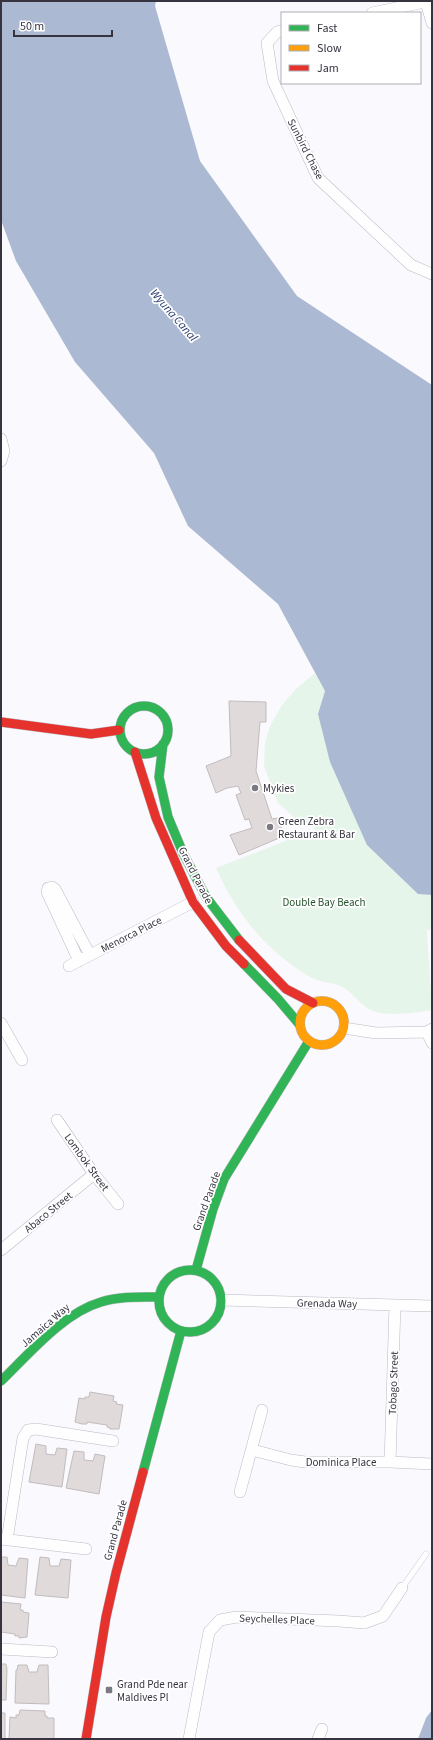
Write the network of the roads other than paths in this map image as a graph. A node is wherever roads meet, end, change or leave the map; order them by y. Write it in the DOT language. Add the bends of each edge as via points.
graph roads {
  1 [pos="428,2"];
  2 [pos="377,12"];
  3 [pos="432,23"];
  4 [pos="281,31"];
  5 [pos="432,274"];
  6 [pos="1,439"];
  7 [pos="1,462"];
  8 [pos="1,722"];
  9 [pos="119,730"];
  10 [pos="163,744"];
  11 [pos="135,752"];
  12 [pos="194,902"];
  13 [pos="90,955"];
  14 [pos="313,1004"];
  15 [pos="1,1023"];
  16 [pos="300,1025"];
  17 [pos="344,1028"];
  18 [pos="429,1030"];
  19 [pos="309,1041"];
  20 [pos="432,1043"];
  21 [pos="22,1060"];
  22 [pos="57,1120"];
  23 [pos="94,1174"];
  24 [pos="118,1204"];
  25 [pos="1,1250"];
  26 [pos="196,1270"];
  27 [pos="159,1298"];
  28 [pos="222,1300"];
  29 [pos="395,1305"];
  30 [pos="432,1306"];
  31 [pos="181,1331"];
  32 [pos="1,1381"];
  33 [pos="262,1410"];
  34 [pos="113,1441"];
  35 [pos="252,1450"];
  36 [pos="390,1462"];
  37 [pos="432,1464"];
  38 [pos="240,1492"];
  39 [pos="4,1540"];
  40 [pos="86,1549"];
  41 [pos="426,1554"];
  42 [pos="402,1588"];
  43 [pos="1,1649"];
  44 [pos="52,1652"];
  45 [pos="86,1739"];
  46 [pos="189,1739"];
  1 -- 2 [label="street"];
  1 -- 3 [label="street"];
  4 -- 5 [label="street, Sunbird Chase" via="277,32 267,44 273,81 318,178 411,266"];
  6 -- 7 [label="street" via="4,451"];
  8 -- 9 [label="street" via="92,734"];
  9 -- 10 [label="street" via="125,714 131,709 139,706 155,708 162,713 168,728"];
  9 -- 11 [label="street" via="124,744"];
  10 -- 11 [label="street" via="150,752"];
  10 -- 14 [label="street, Grand Parade" via="160,777 168,816 183,853 206,897 237,938 286,989"];
  11 -- 12 [label="street, Grand Parade" via="156,818"];
  12 -- 13 [label="street, Menorca Place"];
  12 -- 16 [label="street, Grand Parade" via="226,946"];
  13 -- 13 [label="street, Menorca Place" via="74,964 46,892 48,888 55,889"];
  14 -- 16 [label="street" via="303,1012"];
  14 -- 17 [label="street" via="325,1002 336,1006 343,1016"];
  15 -- 21 [label="street"];
  16 -- 19 [label="street"];
  17 -- 18 [label="street" via="376,1033"];
  17 -- 19 [label="street" via="337,1040 330,1044"];
  18 -- 20 [label="street"];
  19 -- 26 [label="street, Grand Parade" via="224,1179"];
  22 -- 23 [label="street, Lombok Street"];
  23 -- 24 [label="street, Lombok Street"];
  23 -- 25 [label="street, Abaco Street"];
  26 -- 27 [label="street" via="176,1273 165,1284"];
  26 -- 28 [label="street" via="214,1281 220,1290"];
  27 -- 31 [label="street" via="164,1318 171,1326"];
  27 -- 32 [label="street, Jamaica Way" via="116,1299 88,1306 66,1321"];
  28 -- 29 [label="street, Grenada Way"];
  28 -- 31 [label="street" via="220,1312 204,1329"];
  29 -- 30 [label="street, Grenada Way"];
  29 -- 36 [label="street, Tobago Street"];
  31 -- 45 [label="street, Grand Parade" via="116,1573 106,1617"];
  33 -- 35 [label="street"];
  34 -- 39 [label="street" via="36,1429 28,1430 23,1438"];
  35 -- 36 [label="street, Dominica Place" via="304,1462"];
  35 -- 38 [label="street"];
  36 -- 37 [label="street, Dominica Place"];
  39 -- 40 [label="street"];
  41 -- 42 [label="lane, Seychelles Place"];
  42 -- 46 [label="street, Seychelles Place" via="383,1616 364,1623 237,1617 220,1620 209,1632"];
  43 -- 44 [label="street"];
}
